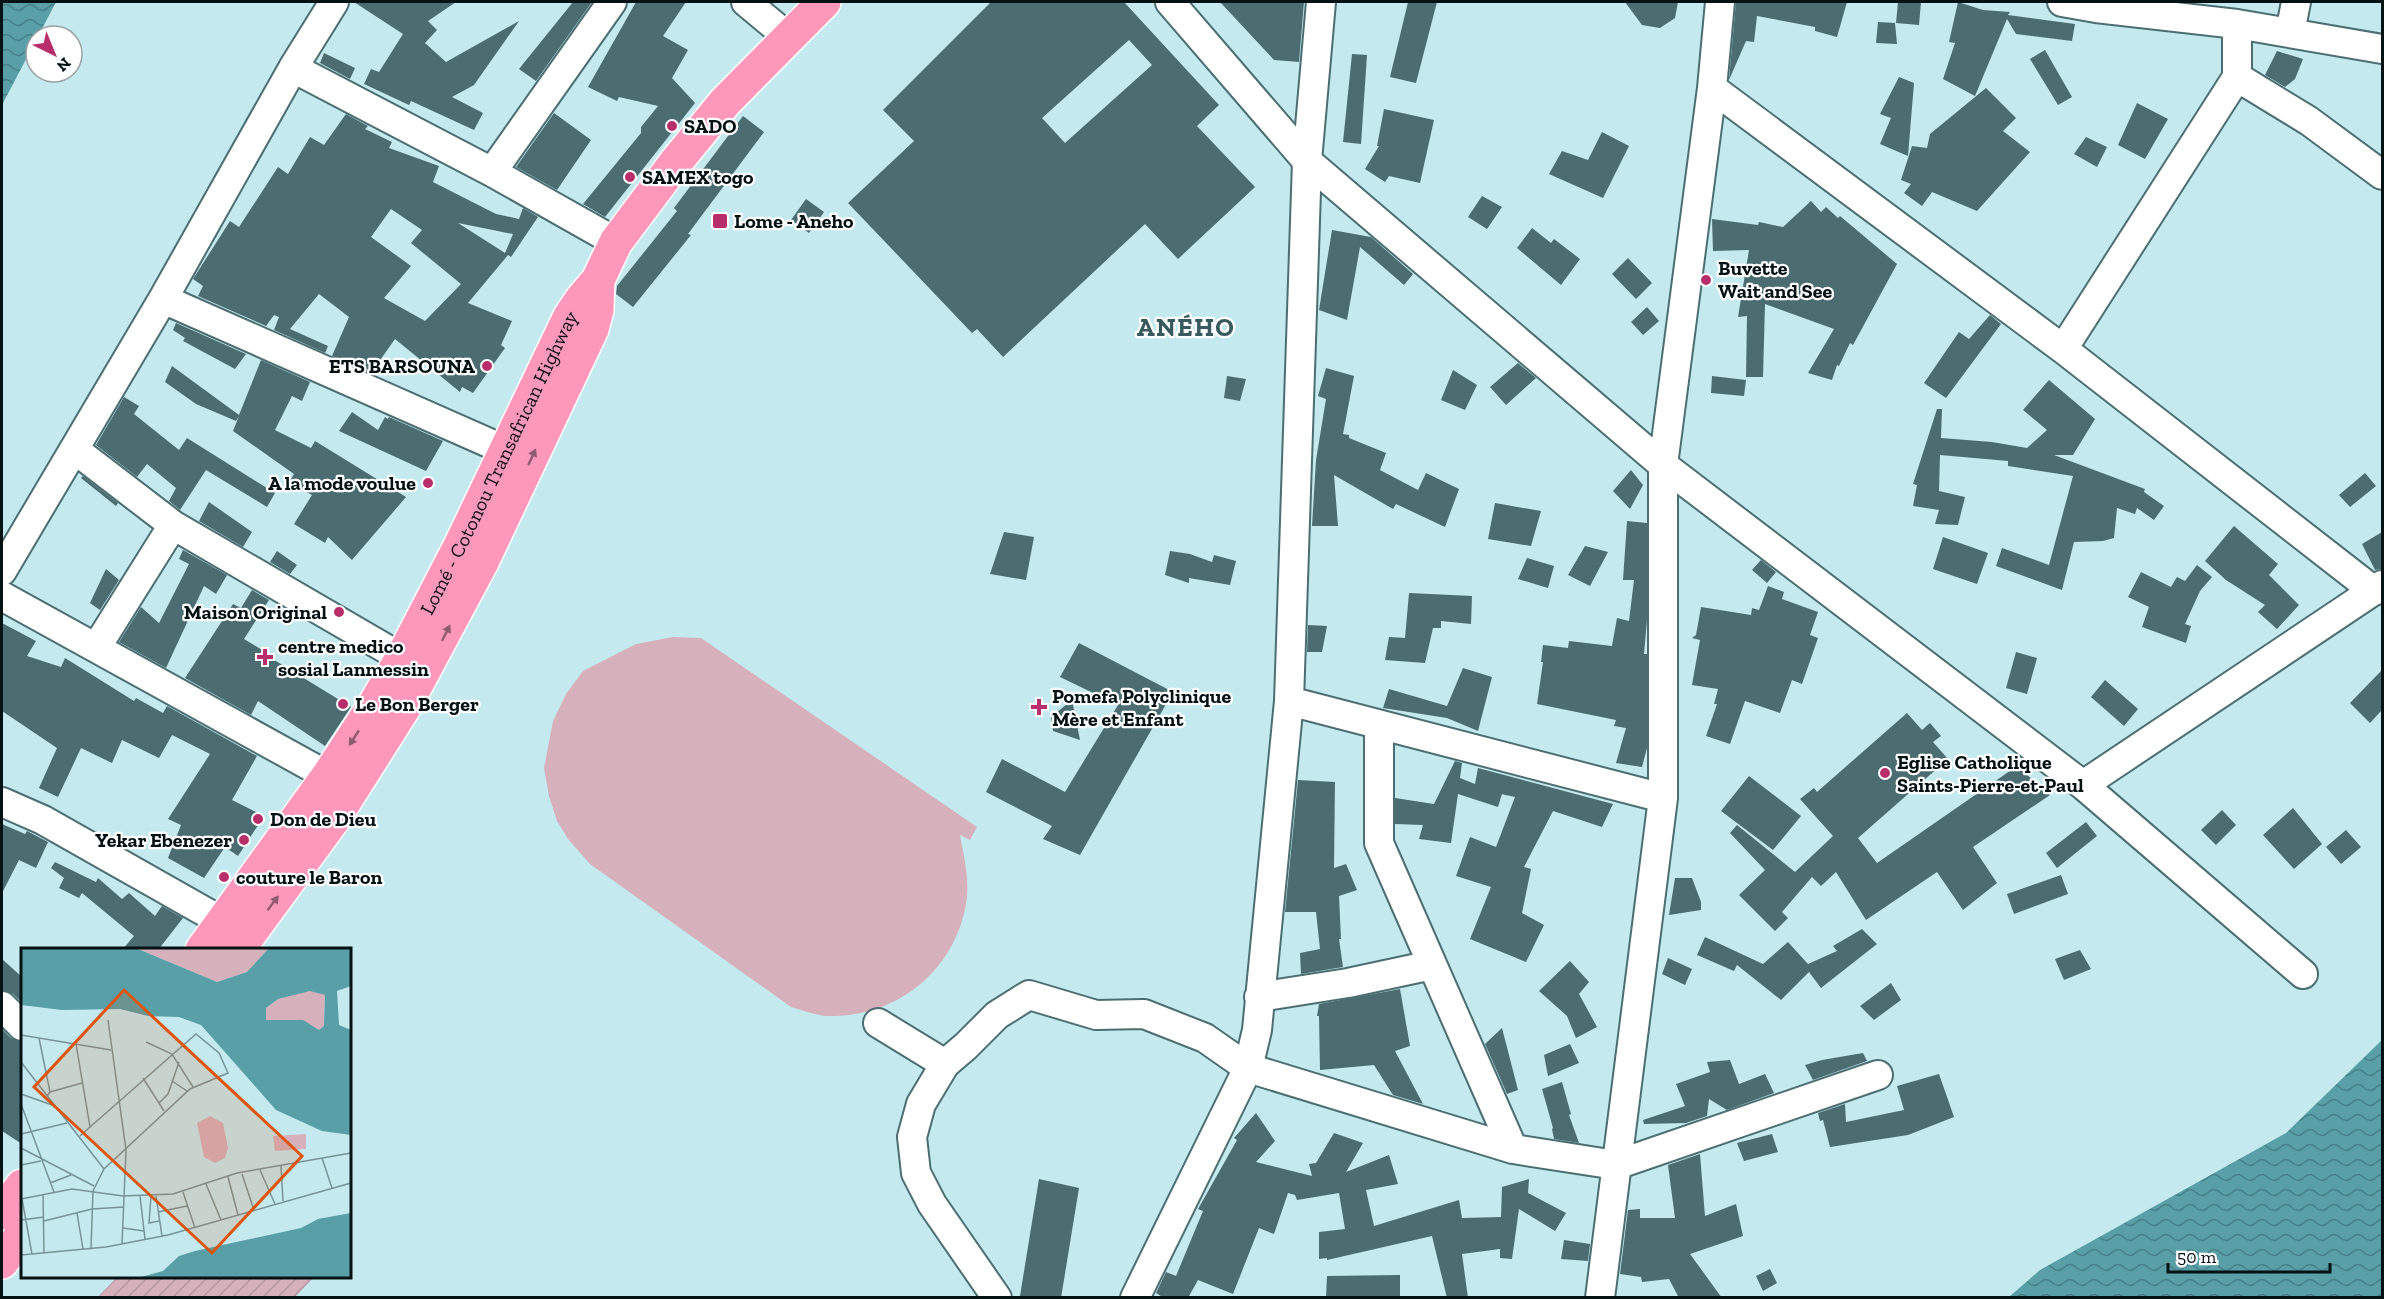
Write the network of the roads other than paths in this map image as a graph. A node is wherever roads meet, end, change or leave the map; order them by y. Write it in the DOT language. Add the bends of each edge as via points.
graph roads {
  1 [pos="334,2"];
  2 [pos="612,2"];
  3 [pos="746,2"];
  4 [pos="1170,2"];
  5 [pos="1321,2"];
  6 [pos="1720,2"];
  7 [pos="2062,2"];
  8 [pos="2296,2"];
  9 [pos="819,3"];
  10 [pos="2104,5"];
  11 [pos="2237,24"];
  12 [pos="2290,33"];
  13 [pos="788,37"];
  14 [pos="2382,49"];
  15 [pos="293,68"];
  16 [pos="2237,76"];
  17 [pos="1712,88"];
  18 [pos="1307,161"];
  19 [pos="492,172"];
  20 [pos="2382,175"];
  21 [pos="616,242"];
  22 [pos="598,280"];
  23 [pos="162,299"];
  24 [pos="2063,349"];
  25 [pos="74,449"];
  26 [pos="505,450"];
  27 [pos="1663,465"];
  28 [pos="172,525"];
  29 [pos="2,571"];
  30 [pos="2378,588"];
  31 [pos="2,596"];
  32 [pos="96,648"];
  33 [pos="402,658"];
  34 [pos="1289,701"];
  35 [pos="1379,725"];
  36 [pos="328,776"];
  37 [pos="2083,785"];
  38 [pos="1663,798"];
  39 [pos="2,802"];
  40 [pos="231,936"];
  41 [pos="206,948"];
  42 [pos="1432,965"];
  43 [pos="2302,974"];
  44 [pos="1259,997"];
  45 [pos="2,1006"];
  46 [pos="878,1023"];
  47 [pos="21,1025"];
  48 [pos="945,1064"];
  49 [pos="1248,1068"];
  50 [pos="1878,1075"];
  51 [pos="1513,1149"];
  52 [pos="1616,1165"];
  53 [pos="21,1187"];
  54 [pos="2,1213"];
  55 [pos="21,1235"];
  56 [pos="2,1262"];
  57 [pos="997,1298"];
  58 [pos="1135,1298"];
  59 [pos="1600,1298"];
  1 -- 15 [label="street"];
  2 -- 19 [label="street"];
  3 -- 13 [label="street"];
  4 -- 18 [label="street"];
  5 -- 18 [label="street"];
  6 -- 17 [label="street"];
  7 -- 10 [label="street"];
  8 -- 12 [label="street"];
  9 -- 13 [label="highway, Lomé - Cotonou Transafrican Highway"];
  10 -- 11 [label="street"];
  11 -- 12 [label="street"];
  11 -- 16 [label="street"];
  12 -- 14 [label="street"];
  13 -- 21 [label="highway, Lomé - Cotonou Transafrican Highway" via="725,102"];
  15 -- 19 [label="street"];
  15 -- 23 [label="street"];
  16 -- 20 [label="street" via="2309,121"];
  16 -- 24 [label="street"];
  17 -- 24 [label="street"];
  17 -- 27 [label="street"];
  18 -- 27 [label="street"];
  18 -- 34 [label="street"];
  19 -- 21 [label="street"];
  21 -- 22 [label="highway, Lomé - Cotonou Transafrican Highway"];
  22 -- 26 [label="highway, Lomé - Cotonou Transafrican Highway" via="569,318"];
  40 -- 22 [label="highway, Lomé - Cotonou Transafrican Highway, one-way" via="333,820 442,640 592,329"];
  23 -- 25 [label="street"];
  23 -- 26 [label="street"];
  24 -- 30 [label="street"];
  25 -- 28 [label="street"];
  25 -- 29 [label="street"];
  26 -- 33 [label="highway, Lomé - Cotonou Transafrican Highway"];
  27 -- 37 [label="street"];
  27 -- 38 [label="street"];
  28 -- 32 [label="street"];
  28 -- 33 [label="street"];
  30 -- 37 [label="street"];
  31 -- 32 [label="street"];
  32 -- 36 [label="street"];
  33 -- 36 [label="highway, Lomé - Cotonou Transafrican Highway, one-way"];
  34 -- 35 [label="street"];
  34 -- 44 [label="street"];
  35 -- 38 [label="street"];
  35 -- 42 [label="street" via="1379,843"];
  36 -- 40 [label="highway, Lomé - Cotonou Transafrican Highway"];
  37 -- 43 [label="street"];
  38 -- 52 [label="street"];
  39 -- 40 [label="street" via="43,820"];
  40 -- 41 [label="highway, Lomé - Cotonou Transafrican Highway"];
  42 -- 44 [label="street"];
  42 -- 51 [label="street"];
  44 -- 49 [label="street" via="1257,1030"];
  45 -- 47 [label="street"];
  46 -- 48 [label="street"];
  48 -- 49 [label="street" via="997,1014 1029,995 1096,1016 1144,1014 1205,1038"];
  48 -- 57 [label="street" via="921,1104 912,1137 916,1173 932,1204"];
  49 -- 51 [label="street"];
  49 -- 58 [label="street"];
  50 -- 52 [label="street"];
  51 -- 52 [label="street"];
  52 -- 59 [label="street"];
  53 -- 54 [label="highway"];
  55 -- 56 [label="highway"];
}
